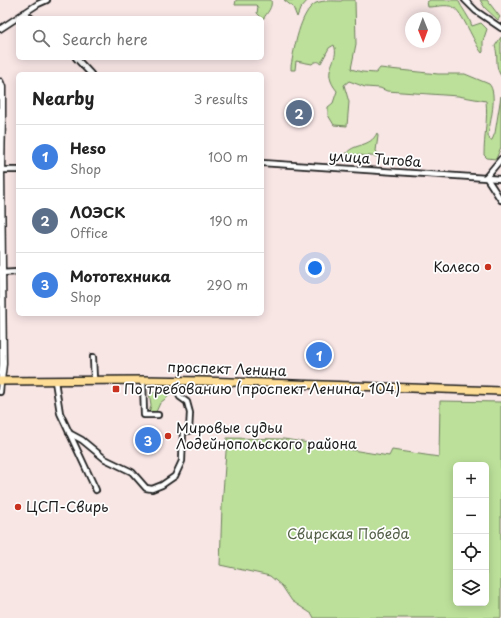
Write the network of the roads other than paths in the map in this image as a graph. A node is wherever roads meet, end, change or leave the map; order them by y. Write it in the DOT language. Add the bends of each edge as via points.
graph roads {
  1 [pos="47,0"];
  2 [pos="465,0"];
  3 [pos="24,13"];
  4 [pos="20,16"];
  5 [pos="28,16"];
  6 [pos="16,18"];
  7 [pos="501,28"];
  8 [pos="0,29"];
  9 [pos="78,60"];
  10 [pos="89,72"];
  11 [pos="0,82"];
  12 [pos="1,118"];
  13 [pos="501,159"];
  14 [pos="264,164"];
  15 [pos="0,170"];
  16 [pos="16,170"];
  17 [pos="486,177"];
  18 [pos="501,179"];
  19 [pos="501,200"];
  20 [pos="16,272"];
  21 [pos="1,273"];
  22 [pos="93,357"];
  23 [pos="94,380"];
  24 [pos="143,380"];
  25 [pos="176,380"];
  26 [pos="1,381"];
  27 [pos="55,381"];
  28 [pos="501,391"];
  29 [pos="0,392"];
  30 [pos="158,415"];
  31 [pos="69,433"];
  32 [pos="96,490"];
  1 -- 3 [label="street"];
  2 -- 7 [label="street" via="476,12"];
  3 -- 4 [label="street"];
  3 -- 5 [label="street"];
  6 -- 8 [label="street"];
  9 -- 10 [label="street"];
  11 -- 12 [label="street"];
  12 -- 15 [label="street"];
  13 -- 17 [label="street"];
  14 -- 17 [label="street, улица Титова"];
  15 -- 16 [label="street"];
  15 -- 21 [label="street"];
  17 -- 18 [label="street, улица Титова"];
  17 -- 19 [label="street"];
  20 -- 21 [label="street"];
  21 -- 26 [label="street"];
  22 -- 23 [label="street"];
  23 -- 24 [label="main road, проспект Ленина"];
  23 -- 27 [label="main road, проспект Ленина"];
  24 -- 25 [label="main road, проспект Ленина"];
  24 -- 30 [label="street" via="144,416"];
  25 -- 28 [label="main road, проспект Ленина"];
  25 -- 31 [label="street" via="177,391 187,402 190,413 189,431 183,432 182,461 175,476 162,485 152,489 146,488 132,472 105,459"];
  26 -- 27 [label="main road, проспект Ленина"];
  26 -- 29 [label="street"];
  27 -- 31 [label="street" via="60,413"];
  31 -- 32 [label="street"];
}
